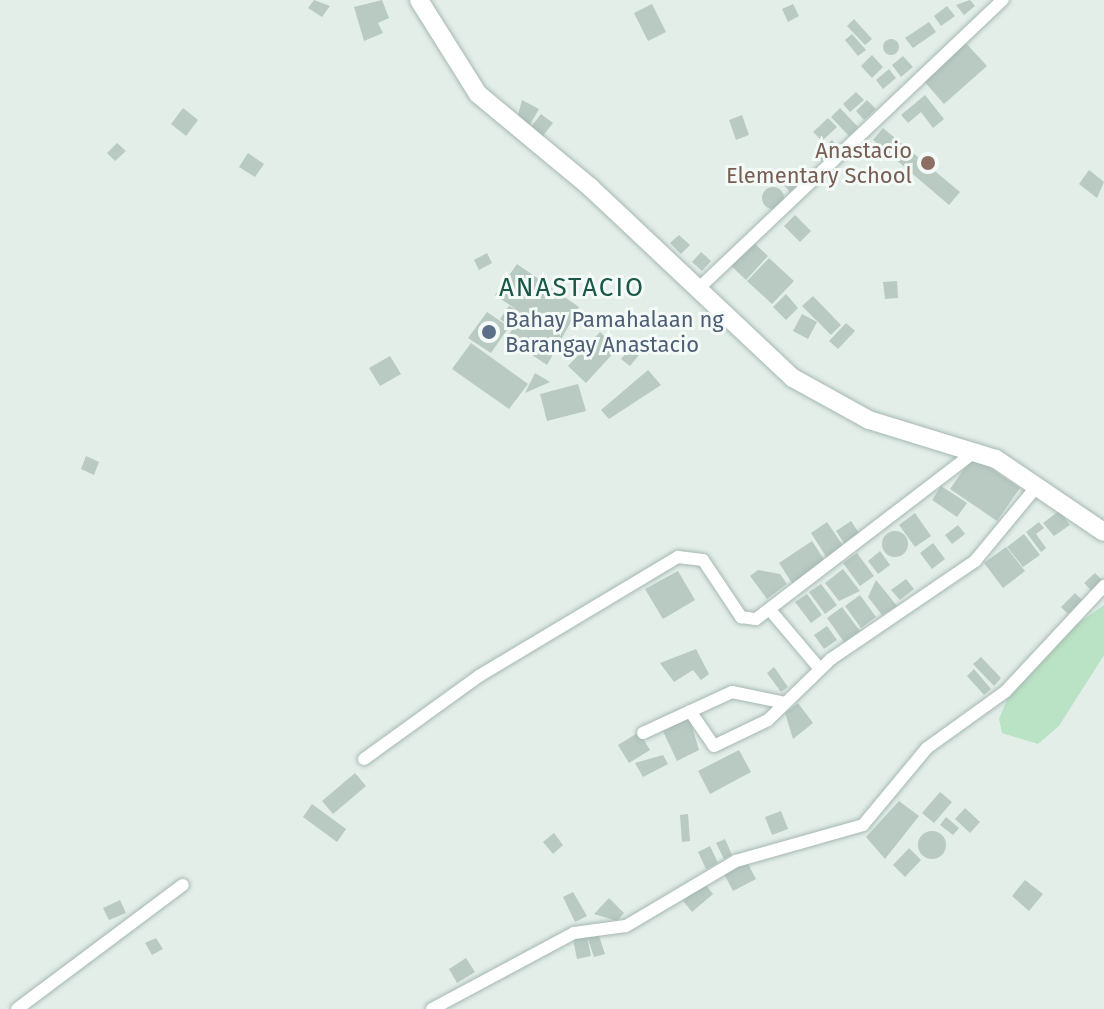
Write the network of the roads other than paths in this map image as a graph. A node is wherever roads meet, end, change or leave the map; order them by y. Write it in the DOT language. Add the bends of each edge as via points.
graph roads {
  1 [pos="419,0"];
  2 [pos="1003,0"];
  3 [pos="698,289"];
  4 [pos="977,450"];
  5 [pos="1037,486"];
  6 [pos="1104,532"];
  7 [pos="1104,586"];
  8 [pos="770,610"];
  9 [pos="820,669"];
  10 [pos="785,703"];
  11 [pos="690,711"];
  12 [pos="643,733"];
  13 [pos="364,759"];
  14 [pos="183,885"];
  15 [pos="17,1009"];
  16 [pos="432,1009"];
  1 -- 3 [label="street" via="463,79"];
  2 -- 3 [label="street"];
  3 -- 4 [label="street" via="812,393 869,420"];
  4 -- 5 [label="street"];
  4 -- 8 [label="street"];
  5 -- 6 [label="street"];
  5 -- 9 [label="street" via="975,561"];
  7 -- 16 [label="street" via="1006,691 927,748 863,825 736,861 626,926 574,933"];
  8 -- 9 [label="street"];
  8 -- 13 [label="street" via="745,621 703,560 678,557 479,676"];
  9 -- 10 [label="street"];
  10 -- 11 [label="street" via="741,690"];
  10 -- 11 [label="street" via="721,745 706,742"];
  11 -- 12 [label="street"];
  14 -- 15 [label="street"];
}
